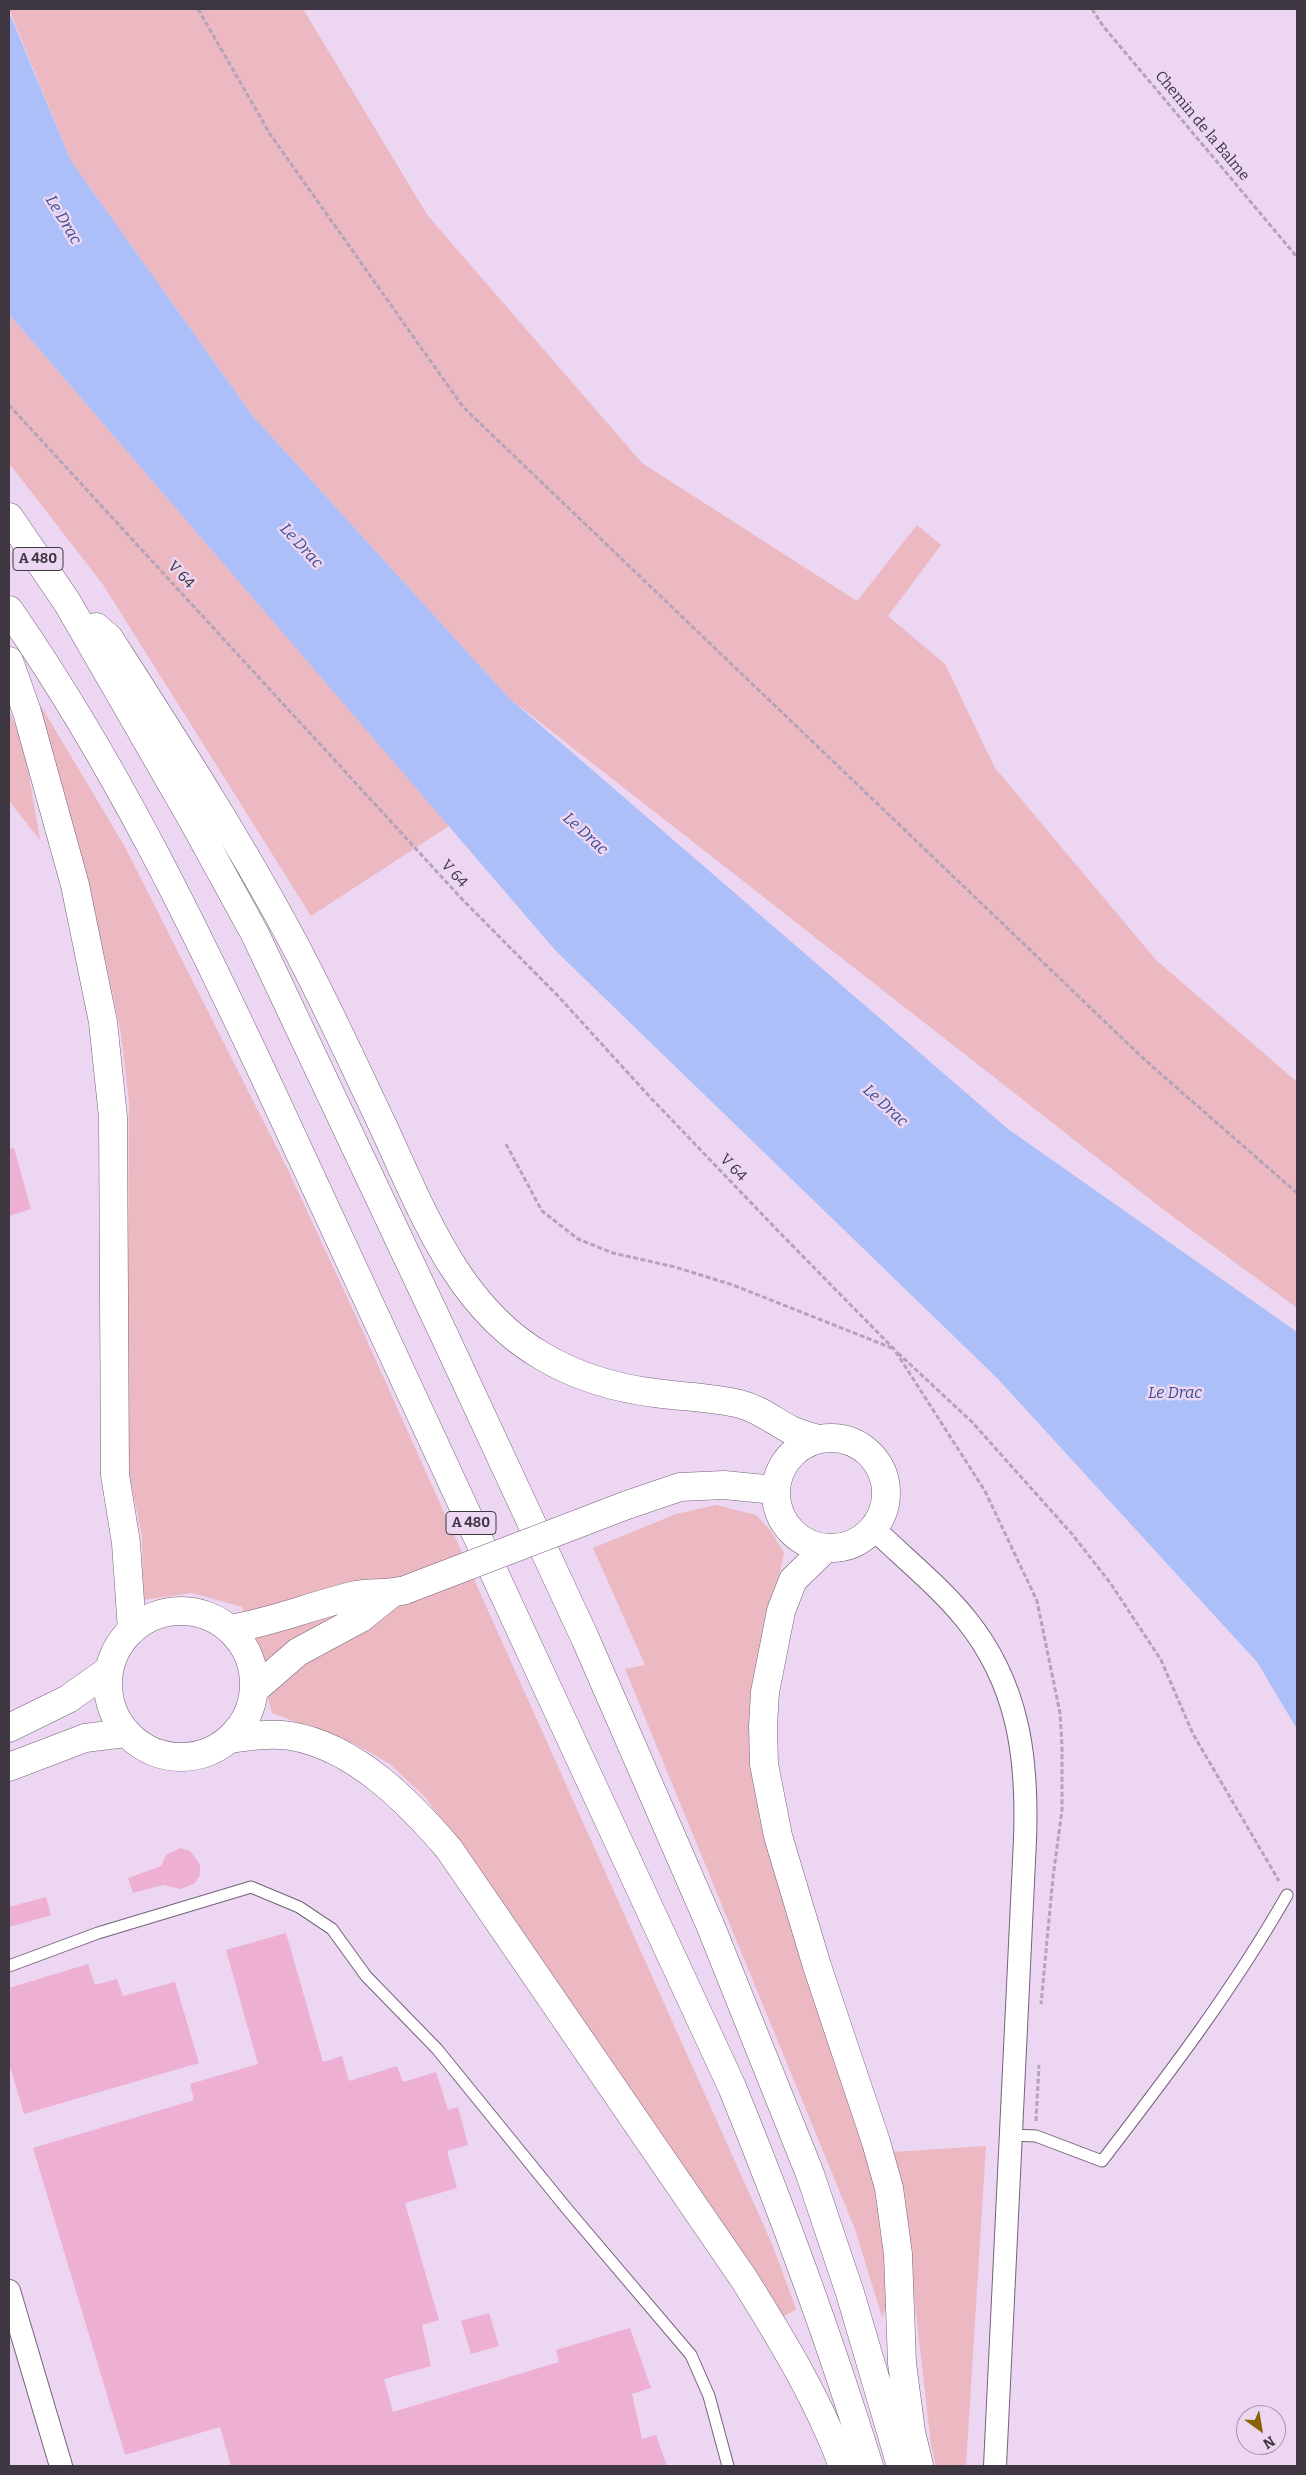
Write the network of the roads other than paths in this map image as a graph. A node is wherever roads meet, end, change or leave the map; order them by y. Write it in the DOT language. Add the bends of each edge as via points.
graph roads {
  1 [pos="9,517"];
  2 [pos="67,602"];
  3 [pos="9,610"];
  4 [pos="9,661"];
  5 [pos="818,1439"];
  6 [pos="775,1490"];
  7 [pos="873,1528"];
  8 [pos="826,1548"];
  9 [pos="398,1592"];
  10 [pos="230,1629"];
  11 [pos="132,1630"];
  12 [pos="109,1670"];
  13 [pos="254,1690"];
  14 [pos="47,1710"];
  15 [pos="9,1720"];
  16 [pos="9,1728"];
  17 [pos="126,1733"];
  18 [pos="230,1739"];
  19 [pos="11,1765"];
  20 [pos="1287,1895"];
  21 [pos="9,1966"];
  22 [pos="1011,2135"];
  23 [pos="9,2291"];
  24 [pos="61,2466"];
  25 [pos="728,2466"];
  26 [pos="842,2466"];
  27 [pos="869,2466"];
  28 [pos="901,2466"];
  29 [pos="920,2466"];
  30 [pos="995,2466"];
  1 -- 2 [label="main road, A 480"];
  2 -- 5 [label="main road" via="109,638 245,856 302,960 433,1232 459,1278 483,1308 541,1356 590,1379 654,1393 742,1405 762,1412 794,1432"];
  2 -- 28 [label="main road, A 480" via="255,934 585,1638 710,1927 810,2174 850,2293"];
  3 -- 27 [label="main road, A 480" via="42,658 130,809 216,974 286,1122 732,2087 810,2286"];
  4 -- 11 [label="main road" via="27,712 75,886 104,1022 113,1117 115,1474 126,1543"];
  5 -- 6 [label="main road" via="806,1443 788,1458 781,1468"];
  5 -- 7 [label="main road" via="852,1442 862,1447 878,1464 886,1485 886,1497 882,1514"];
  6 -- 8 [label="main road" via="778,1511 789,1530 812,1546"];
  6 -- 9 [label="main road, bridge" via="724,1485 680,1487"];
  7 -- 8 [label="main road" via="852,1544"];
  7 -- 22 [label="street" via="965,1618 996,1664 1018,1723 1026,1796"];
  8 -- 29 [label="main road" via="793,1580 780,1610 765,1692 764,1764 778,1836 889,2188 898,2254 902,2363 911,2432"];
  9 -- 10 [label="main road" via="358,1595 256,1625"];
  9 -- 13 [label="main road" via="361,1618 298,1652"];
  10 -- 11 [label="main road" via="207,1616 181,1611 155,1616"];
  10 -- 13 [label="main road" via="249,1657"];
  11 -- 12 [label="main road" via="117,1648"];
  12 -- 14 [label="main road"];
  12 -- 17 [label="main road" via="110,1703"];
  13 -- 18 [label="main road" via="247,1717"];
  14 -- 15 [label="main road"];
  14 -- 16 [label="main road"];
  17 -- 18 [label="main road" via="135,1742 158,1754 183,1758 208,1752"];
  17 -- 19 [label="main road" via="85,1738"];
  18 -- 26 [label="main road" via="272,1734 292,1736 331,1750 378,1777 423,1818 449,1849 744,2279 812,2393"];
  20 -- 22 [label="lane" via="1257,1948 1186,2051 1102,2161 1036,2136"];
  21 -- 25 [label="lane" via="98,1933 251,1887 299,1908 332,1928 366,1976 437,2049 691,2356 709,2396"];
  22 -- 30 [label="street"];
  23 -- 24 [label="street"];
}
